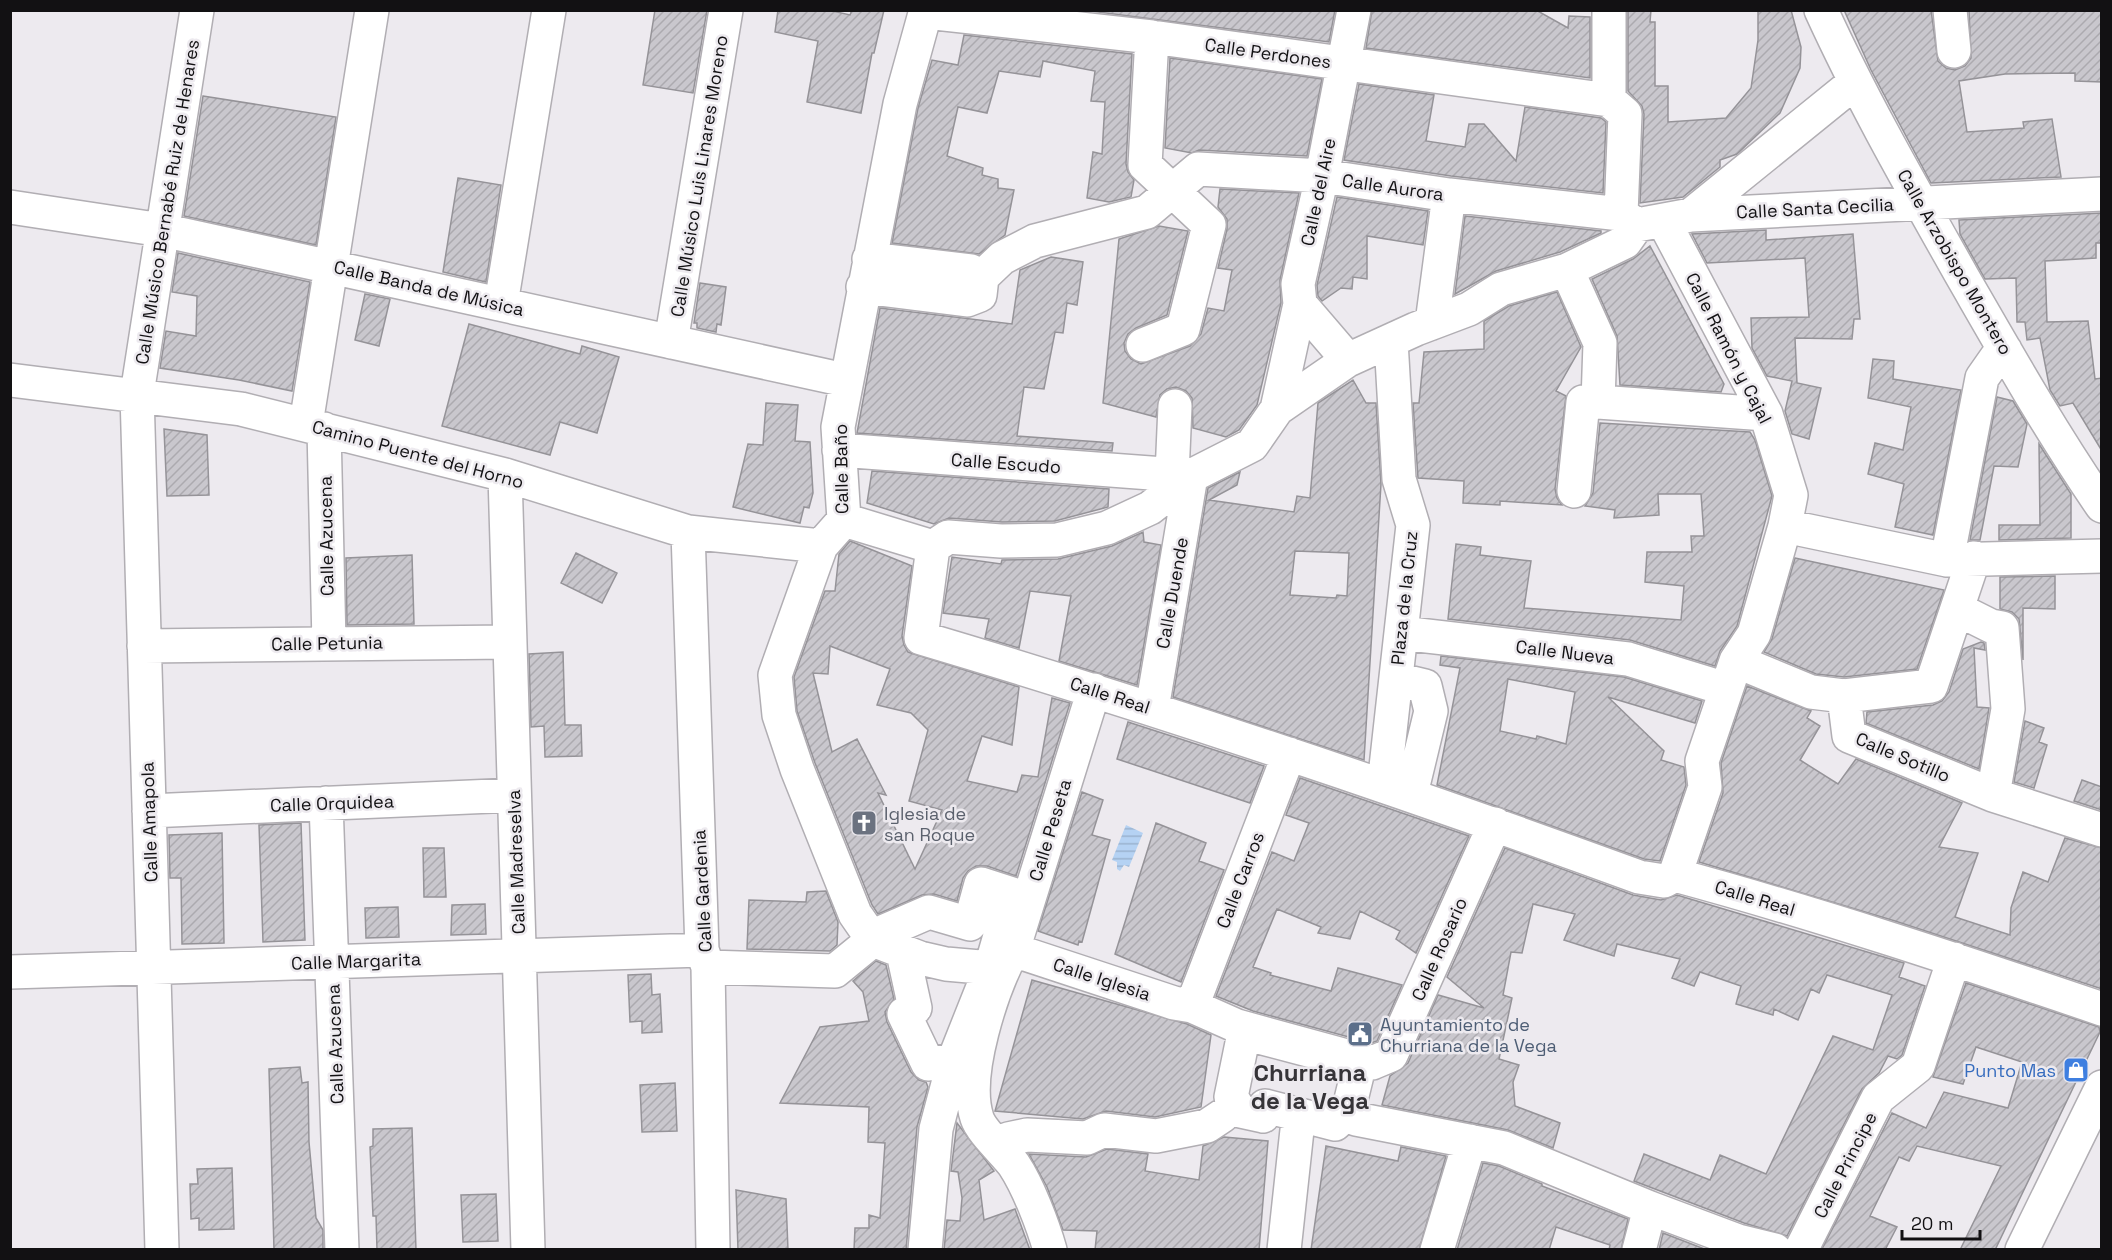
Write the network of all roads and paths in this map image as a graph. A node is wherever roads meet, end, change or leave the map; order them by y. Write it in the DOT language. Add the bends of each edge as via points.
graph roads {
  1 [pos="197,10"];
  2 [pos="372,10"];
  3 [pos="549,10"];
  4 [pos="726,10"];
  5 [pos="1354,10"];
  6 [pos="1609,10"];
  7 [pos="1821,10"];
  8 [pos="1950,10"];
  9 [pos="926,11"];
  10 [pos="1152,37"];
  11 [pos="1954,51"];
  12 [pos="1343,63"];
  13 [pos="1854,83"];
  14 [pos="1609,100"];
  15 [pos="1322,176"];
  16 [pos="1172,191"];
  17 [pos="2102,194"];
  18 [pos="1449,195"];
  19 [pos="1920,202"];
  20 [pos="10,207"];
  21 [pos="1653,219"];
  22 [pos="162,230"];
  23 [pos="331,266"];
  24 [pos="1567,270"];
  25 [pos="866,273"];
  26 [pos="501,304"];
  27 [pos="1300,304"];
  28 [pos="1432,323"];
  29 [pos="1391,340"];
  30 [pos="672,342"];
  31 [pos="1143,345"];
  32 [pos="2005,350"];
  33 [pos="1348,360"];
  34 [pos="10,380"];
  35 [pos="845,380"];
  36 [pos="137,394"];
  37 [pos="1598,402"];
  38 [pos="1175,406"];
  39 [pos="1276,409"];
  40 [pos="1766,414"];
  41 [pos="315,427"];
  42 [pos="839,450"];
  43 [pos="505,475"];
  44 [pos="1182,475"];
  45 [pos="1574,491"];
  46 [pos="2102,506"];
  47 [pos="844,520"];
  48 [pos="1785,526"];
  49 [pos="688,532"];
  50 [pos="821,546"];
  51 [pos="933,547"];
  52 [pos="2102,556"];
  53 [pos="1961,559"];
  54 [pos="1957,609"];
  55 [pos="1401,633"];
  56 [pos="329,642"];
  57 [pos="509,642"];
  58 [pos="144,646"];
  59 [pos="1731,675"];
  60 [pos="1094,690"];
  61 [pos="1844,696"];
  62 [pos="1152,709"];
  63 [pos="1288,754"];
  64 [pos="1398,789"];
  65 [pos="514,795"];
  66 [pos="1993,795"];
  67 [pos="326,803"];
  68 [pos="149,811"];
  69 [pos="1495,824"];
  70 [pos="2102,830"];
  71 [pos="1675,874"];
  72 [pos="873,940"];
  73 [pos="519,956"];
  74 [pos="911,956"];
  75 [pos="705,958"];
  76 [pos="1954,958"];
  77 [pos="332,962"];
  78 [pos="1002,962"];
  79 [pos="154,967"];
  80 [pos="10,972"];
  81 [pos="1192,1006"];
  82 [pos="2102,1009"];
  83 [pos="1237,1026"];
  84 [pos="1372,1063"];
  85 [pos="955,1074"];
  86 [pos="2102,1087"];
  87 [pos="1231,1113"];
  88 [pos="1356,1119"];
  89 [pos="1297,1130"];
  90 [pos="1470,1141"];
  91 [pos="999,1146"];
  92 [pos="1650,1208"];
  93 [pos="162,1250"];
  94 [pos="342,1250"];
  95 [pos="528,1250"];
  96 [pos="713,1250"];
  97 [pos="925,1250"];
  98 [pos="1050,1250"];
  99 [pos="1284,1250"];
  100 [pos="1437,1250"];
  101 [pos="1639,1250"];
  102 [pos="1775,1250"];
  103 [pos="1802,1250"];
  104 [pos="2022,1250"];
  1 -- 22 [label="street, Calle Músico Bernabé Ruiz de Henares"];
  2 -- 23 [label="street, Calle Azucena"];
  3 -- 26 [label="street"];
  4 -- 30 [label="street, Calle Músico Luis Linares Moreno"];
  5 -- 12 [label="street, Calle del Aire"];
  6 -- 14 [label="street"];
  7 -- 13 [label="street, Calle Arzobispo Montero"];
  8 -- 11 [label="street"];
  9 -- 10 [label="street, Calle Perdones"];
  9 -- 25 [label="street, Calle Baño" via="900,104"];
  10 -- 12 [label="street, Calle Perdones"];
  10 -- 16 [label="street" via="1145,165"];
  12 -- 14 [label="street, Calle Perdones"];
  12 -- 15 [label="street, Calle del Aire"];
  13 -- 19 [label="street, Calle Arzobispo Montero"];
  13 -- 21 [label="street"];
  14 -- 21 [label="street" via="1625,114"];
  15 -- 16 [label="street, Calle Aurora" via="1198,169"];
  15 -- 18 [label="street, Calle Aurora"];
  15 -- 27 [label="street, Calle del Aire" via="1298,284"];
  16 -- 25 [label="street, Calle Aurora" via="1147,212 1035,241 1002,258 982,277 971,271"];
  16 -- 31 [label="street" via="1209,225 1183,329"];
  17 -- 19 [label="street, Calle Santa Cecilia"];
  18 -- 21 [label="street, Calle Aurora"];
  18 -- 28 [label="street"];
  19 -- 21 [label="street, Calle Santa Cecilia"];
  19 -- 32 [label="street, Calle Arzobispo Montero"];
  20 -- 22 [label="street, Calle Banda de Música"];
  21 -- 24 [label="street" via="1625,243"];
  21 -- 40 [label="street, Calle Ramón y Cajal"];
  22 -- 23 [label="street, Calle Banda de Música"];
  22 -- 36 [label="street, Calle Músico Bernabé Ruiz de Henares"];
  23 -- 26 [label="street, Calle Banda de Música"];
  23 -- 41 [label="street, Calle Azucena"];
  24 -- 28 [label="street" via="1501,289 1470,309"];
  24 -- 37 [label="street" via="1600,343"];
  25 -- 35 [label="street, Calle Baño"];
  26 -- 30 [label="street, Calle Banda de Música"];
  27 -- 33 [label="street"];
  27 -- 39 [label="street, Calle del Aire"];
  28 -- 29 [label="street"];
  29 -- 33 [label="street"];
  29 -- 55 [label="street, Plaza de la Cruz" via="1399,479 1413,525"];
  30 -- 35 [label="street, Calle Banda de Música"];
  32 -- 46 [label="street, Calle Arzobispo Montero"];
  32 -- 53 [label="street" via="1982,378"];
  33 -- 39 [label="street"];
  34 -- 36 [label="street, Camino Puente del Horno"];
  35 -- 42 [label="street, Calle Baño"];
  36 -- 41 [label="street, Camino Puente del Horno" via="241,409"];
  36 -- 58 [label="street, Calle Amapola"];
  37 -- 40 [label="street"];
  37 -- 45 [label="street" via="1583,402"];
  38 -- 44 [label="street"];
  39 -- 44 [label="street" via="1252,445"];
  40 -- 48 [label="street, Calle Ramón y Cajal" via="1791,495"];
  41 -- 43 [label="street, Camino Puente del Horno"];
  41 -- 56 [label="street, Calle Azucena"];
  42 -- 44 [label="street, Calle Escudo"];
  42 -- 47 [label="street, Calle Baño"];
  43 -- 49 [label="street, Camino Puente del Horno"];
  43 -- 57 [label="street, Calle Madreselva"];
  44 -- 51 [label="street" via="1150,507 1107,528 1057,540 948,537"];
  44 -- 62 [label="street, Calle Duende" via="1172,592"];
  47 -- 50 [label="street, Calle Baño"];
  47 -- 51 [label="street"];
  48 -- 53 [label="street"];
  48 -- 59 [label="street" via="1754,634"];
  49 -- 50 [label="street, Camino Puente del Horno"];
  49 -- 75 [label="street, Calle Gardenia"];
  50 -- 72 [label="street, Calle Baño" via="775,675 779,715 855,914"];
  51 -- 60 [label="street, Calle Real" via="921,638"];
  52 -- 53 [label="street"];
  53 -- 54 [label="street"];
  54 -- 61 [label="street" via="1930,686"];
  54 -- 66 [label="street" via="2002,628 2008,709"];
  55 -- 59 [label="street, Calle Nueva"];
  55 -- 64 [label="street, Plaza de la Cruz" via="1396,679 1425,686 1431,711"];
  56 -- 57 [label="street, Calle Petunia"];
  56 -- 58 [label="street, Calle Petunia"];
  57 -- 65 [label="street, Calle Madreselva"];
  58 -- 68 [label="street, Calle Amapola"];
  59 -- 61 [label="street"];
  59 -- 71 [label="street" via="1702,761 1705,787"];
  60 -- 62 [label="street, Calle Real"];
  60 -- 78 [label="street, Calle Peseta"];
  61 -- 66 [label="street, Calle Sotillo" via="1849,736"];
  62 -- 63 [label="street, Calle Real"];
  63 -- 64 [label="street, Calle Real"];
  63 -- 81 [label="street, Calle Carros"];
  64 -- 69 [label="street, Calle Real"];
  65 -- 67 [label="street, Calle Orquidea"];
  65 -- 73 [label="street, Calle Madreselva"];
  66 -- 70 [label="street, Calle Sotillo"];
  67 -- 68 [label="street, Calle Orquidea"];
  67 -- 77 [label="street, Calle Azucena"];
  68 -- 79 [label="street, Calle Amapola"];
  69 -- 71 [label="street, Calle Real" via="1639,877 1664,881"];
  69 -- 84 [label="street, Calle Rosario" via="1391,1055"];
  71 -- 76 [label="street, Calle Real"];
  72 -- 74 [label="street"];
  72 -- 75 [label="street, Calle Margarita" via="835,971"];
  73 -- 75 [label="street, Calle Margarita"];
  73 -- 77 [label="street, Calle Margarita"];
  73 -- 95 [label="street, Calle Madreselva"];
  74 -- 78 [label="street, Calle Iglesia" via="946,964"];
  74 -- 78 [label="street" via="885,932 929,912 970,924 981,884 1012,894"];
  74 -- 85 [label="street" via="915,1008 904,1014 928,1064"];
  75 -- 96 [label="street, Calle Gardenia"];
  76 -- 82 [label="street, Calle Real"];
  76 -- 103 [label="street, Calle Principe" via="1918,1066 1878,1098"];
  77 -- 79 [label="street, Calle Margarita"];
  77 -- 94 [label="street, Calle Azucena"];
  78 -- 81 [label="street, Calle Iglesia"];
  78 -- 85 [label="street" via="977,1050"];
  79 -- 80 [label="street, Calle Margarita"];
  79 -- 93 [label="street, Calle Amapola"];
  81 -- 83 [label="street, Calle Iglesia"];
  83 -- 84 [label="street, Calle Iglesia"];
  83 -- 87 [label="street"];
  84 -- 88 [label="street"];
  85 -- 91 [label="street" via="977,1120"];
  85 -- 97 [label="street" via="936,1129"];
  86 -- 104 [label="street"];
  87 -- 89 [label="street"];
  87 -- 91 [label="street" via="1207,1126 1156,1136 1104,1130 1087,1138 1027,1134"];
  88 -- 89 [label="street" via="1337,1137"];
  88 -- 90 [label="street"];
  89 -- 99 [label="street"];
  90 -- 92 [label="street" via="1504,1148"];
  90 -- 100 [label="street"];
  91 -- 98 [label="street" via="1016,1167"];
  92 -- 101 [label="street"];
  92 -- 102 [label="street"];
}
